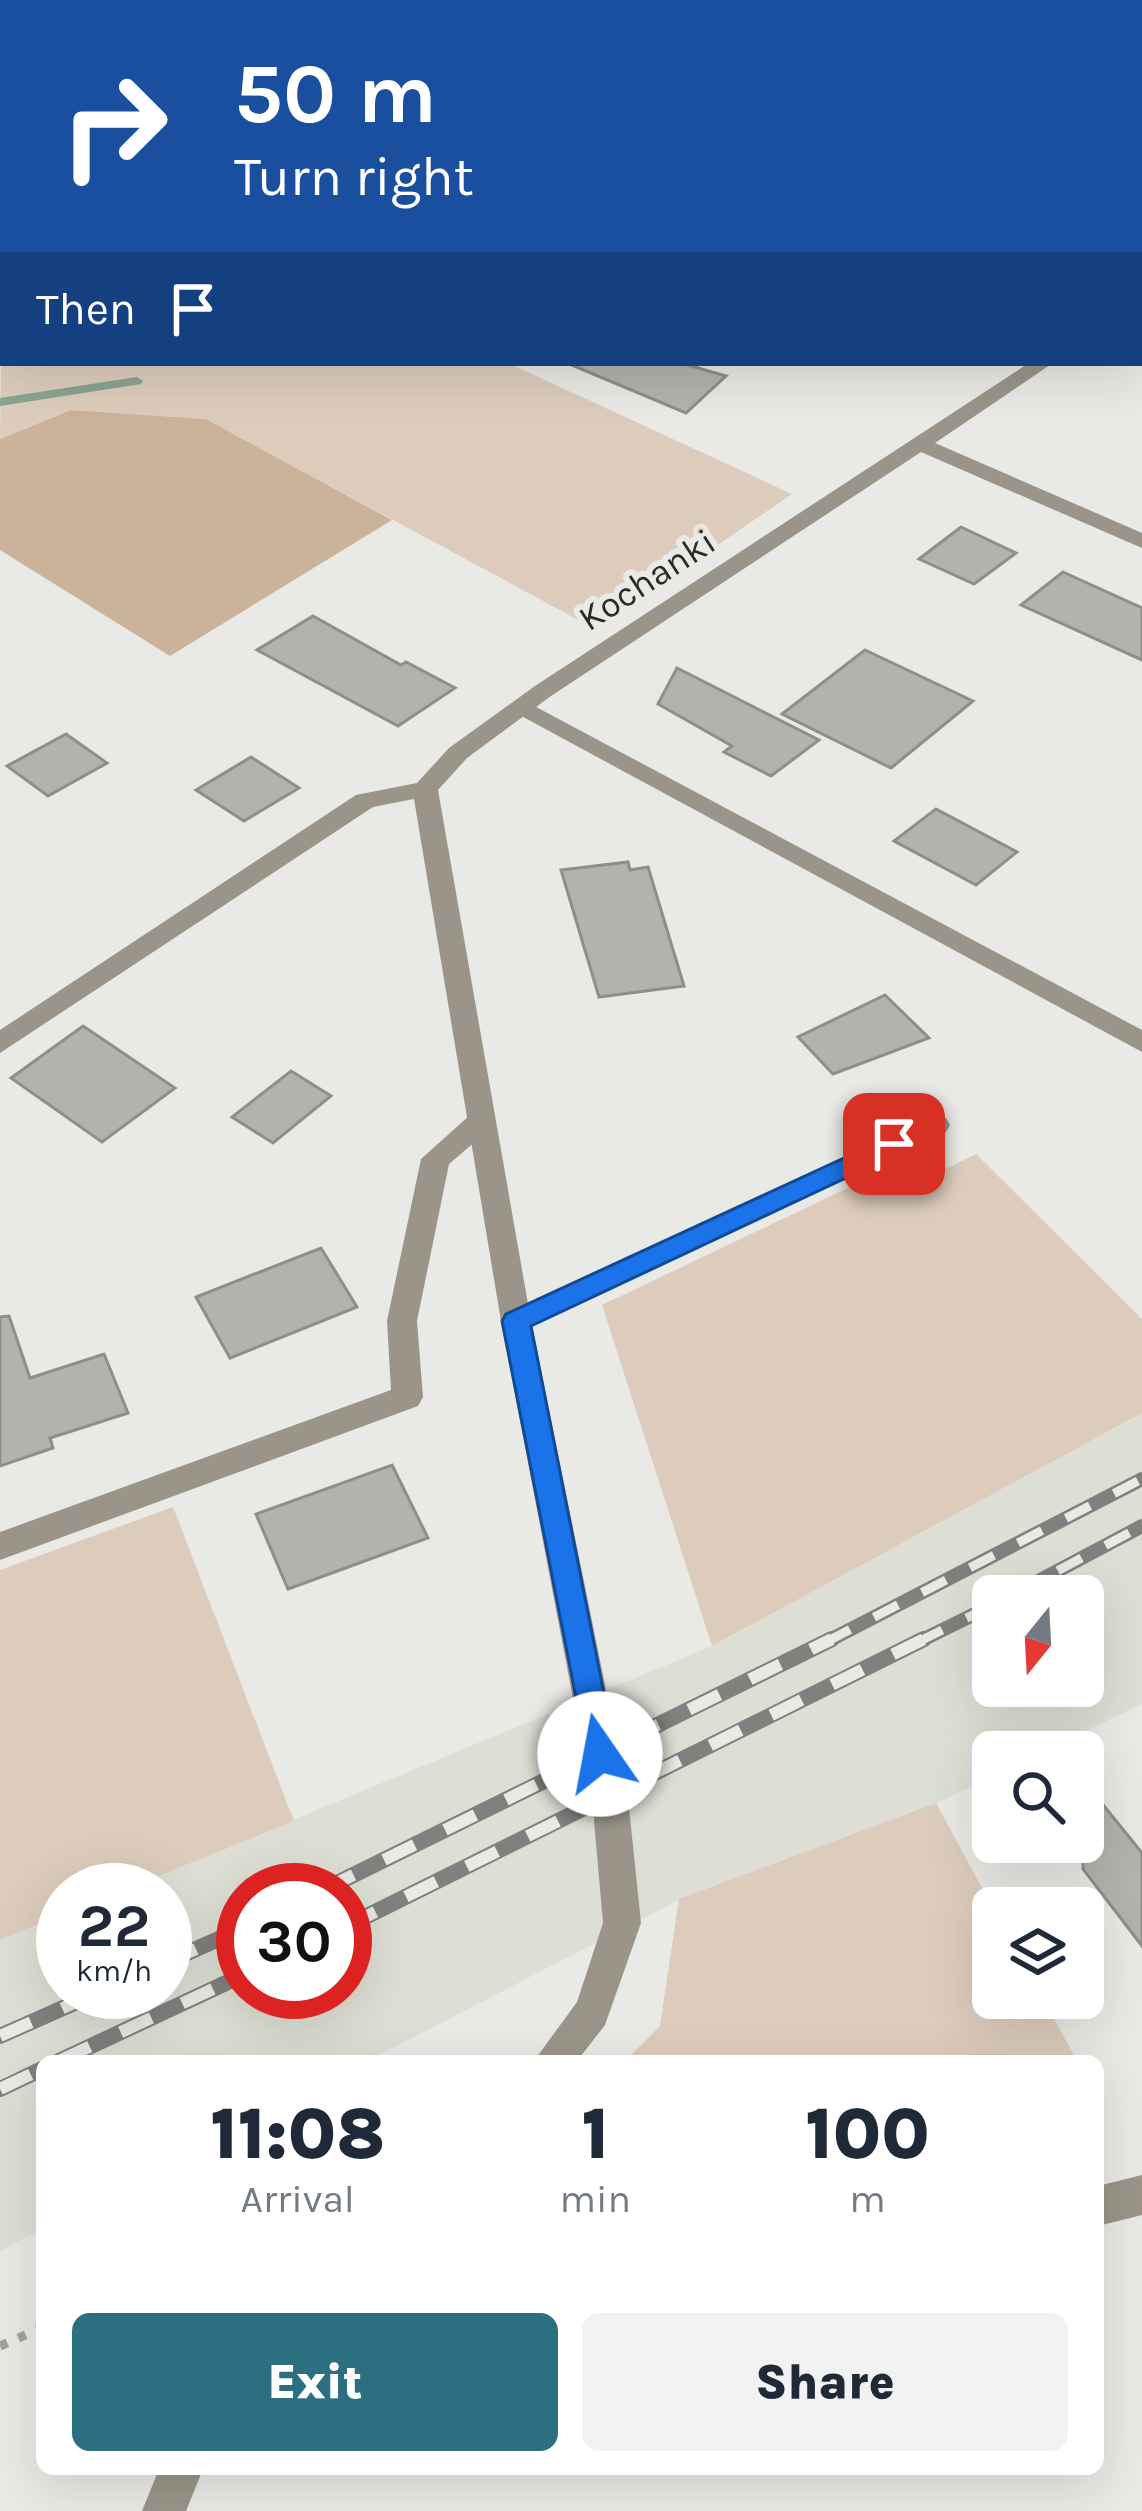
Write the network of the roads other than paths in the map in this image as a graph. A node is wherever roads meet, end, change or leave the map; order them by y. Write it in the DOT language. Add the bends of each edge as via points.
graph roads {
  1 [pos="1038,366"];
  2 [pos="920,444"];
  3 [pos="1142,541"];
  4 [pos="523,706"];
  5 [pos="424,789"];
  6 [pos="1142,1042"];
  7 [pos="0,1043"];
  8 [pos="480,1122"];
  9 [pos="936,1125"];
  10 [pos="516,1321"];
  11 [pos="0,1546"];
  12 [pos="558,2055"];
  13 [pos="1142,2195"];
  14 [pos="1104,2204"];
  15 [pos="179,2475"];
  16 [pos="164,2511"];
  1 -- 2 [label="street, Kochanki"];
  2 -- 3 [label="street"];
  2 -- 4 [label="street, Kochanki"];
  4 -- 5 [label="street, Kochanki"];
  4 -- 6 [label="street"];
  5 -- 7 [label="street" via="365,801"];
  5 -- 8 [label="street"];
  8 -- 10 [label="street"];
  8 -- 11 [label="street" via="435,1159 401,1321 407,1397"];
  9 -- 10 [label="street"];
  10 -- 12 [label="street" via="610,1798 622,1923 592,2012"];
  13 -- 14 [label="street"];
  15 -- 16 [label="street"];
}
